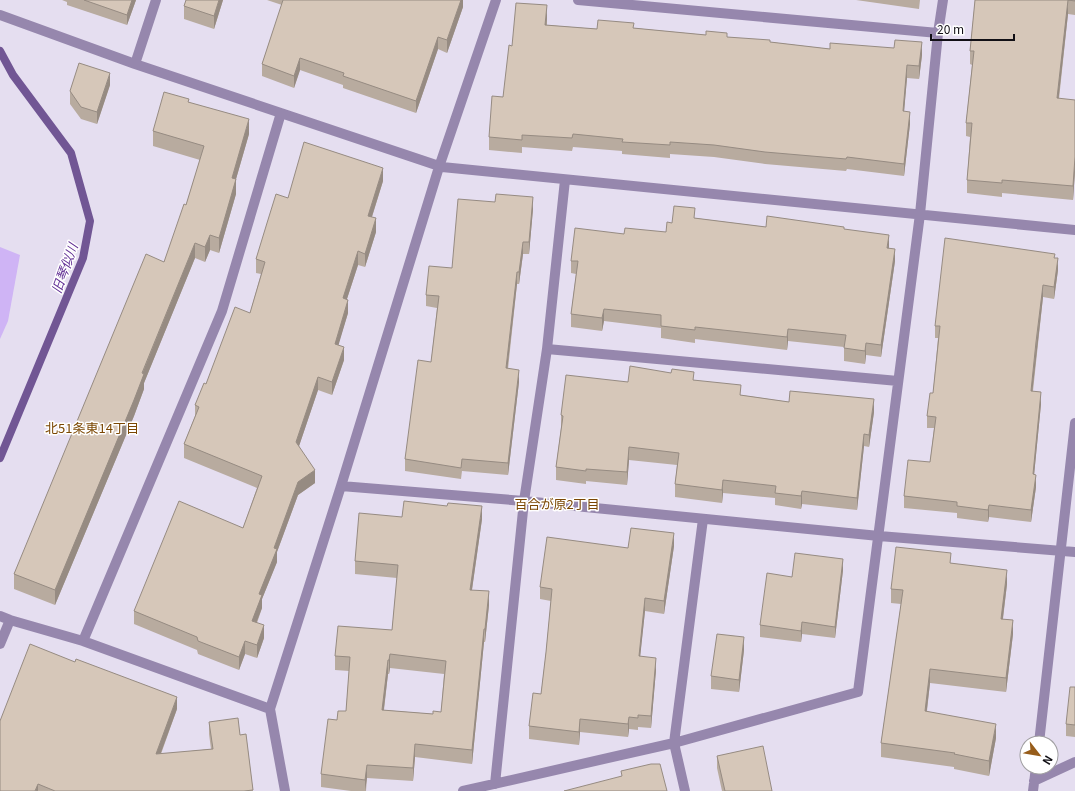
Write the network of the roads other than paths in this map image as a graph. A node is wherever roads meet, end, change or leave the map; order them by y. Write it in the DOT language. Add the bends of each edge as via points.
graph roads {
  1 [pos="156,0"];
  2 [pos="496,0"];
  3 [pos="578,0"];
  4 [pos="944,0"];
  5 [pos="0,15"];
  6 [pos="938,33"];
  7 [pos="135,64"];
  8 [pos="280,113"];
  9 [pos="439,167"];
  10 [pos="565,180"];
  11 [pos="920,214"];
  12 [pos="1075,230"];
  13 [pos="547,349"];
  14 [pos="898,382"];
  15 [pos="1075,423"];
  16 [pos="341,486"];
  17 [pos="524,501"];
  18 [pos="703,519"];
  19 [pos="879,536"];
  20 [pos="1059,552"];
  21 [pos="1075,552"];
  22 [pos="0,616"];
  23 [pos="10,620"];
  24 [pos="83,640"];
  25 [pos="0,644"];
  26 [pos="270,709"];
  27 [pos="1039,735"];
  28 [pos="674,743"];
  29 [pos="1075,762"];
  30 [pos="1035,775"];
  31 [pos="1034,781"];
  32 [pos="495,784"];
  33 [pos="285,791"];
  34 [pos="463,791"];
  35 [pos="685,791"];
  36 [pos="1033,791"];
  1 -- 7 [label="street"];
  2 -- 9 [label="street"];
  3 -- 6 [label="street"];
  4 -- 6 [label="street"];
  5 -- 7 [label="street"];
  6 -- 11 [label="street"];
  7 -- 8 [label="street"];
  8 -- 9 [label="street"];
  8 -- 24 [label="street" via="222,311"];
  9 -- 10 [label="street"];
  9 -- 16 [label="street"];
  10 -- 11 [label="street"];
  10 -- 13 [label="street"];
  11 -- 12 [label="street"];
  11 -- 14 [label="street"];
  13 -- 14 [label="street"];
  13 -- 17 [label="street"];
  14 -- 19 [label="street"];
  15 -- 20 [label="street"];
  16 -- 17 [label="street"];
  16 -- 26 [label="street"];
  17 -- 18 [label="street"];
  17 -- 32 [label="street"];
  18 -- 19 [label="street"];
  18 -- 28 [label="street"];
  19 -- 20 [label="street"];
  19 -- 28 [label="street" via="858,692"];
  20 -- 21 [label="street"];
  20 -- 27 [label="street"];
  22 -- 23 [label="street"];
  23 -- 24 [label="street"];
  23 -- 25 [label="street"];
  24 -- 26 [label="street"];
  26 -- 33 [label="street"];
  28 -- 32 [label="street"];
  28 -- 35 [label="street"];
  29 -- 31 [label="street"];
  30 -- 31 [label="street"];
  31 -- 36 [label="street"];
  32 -- 34 [label="street"];
}
